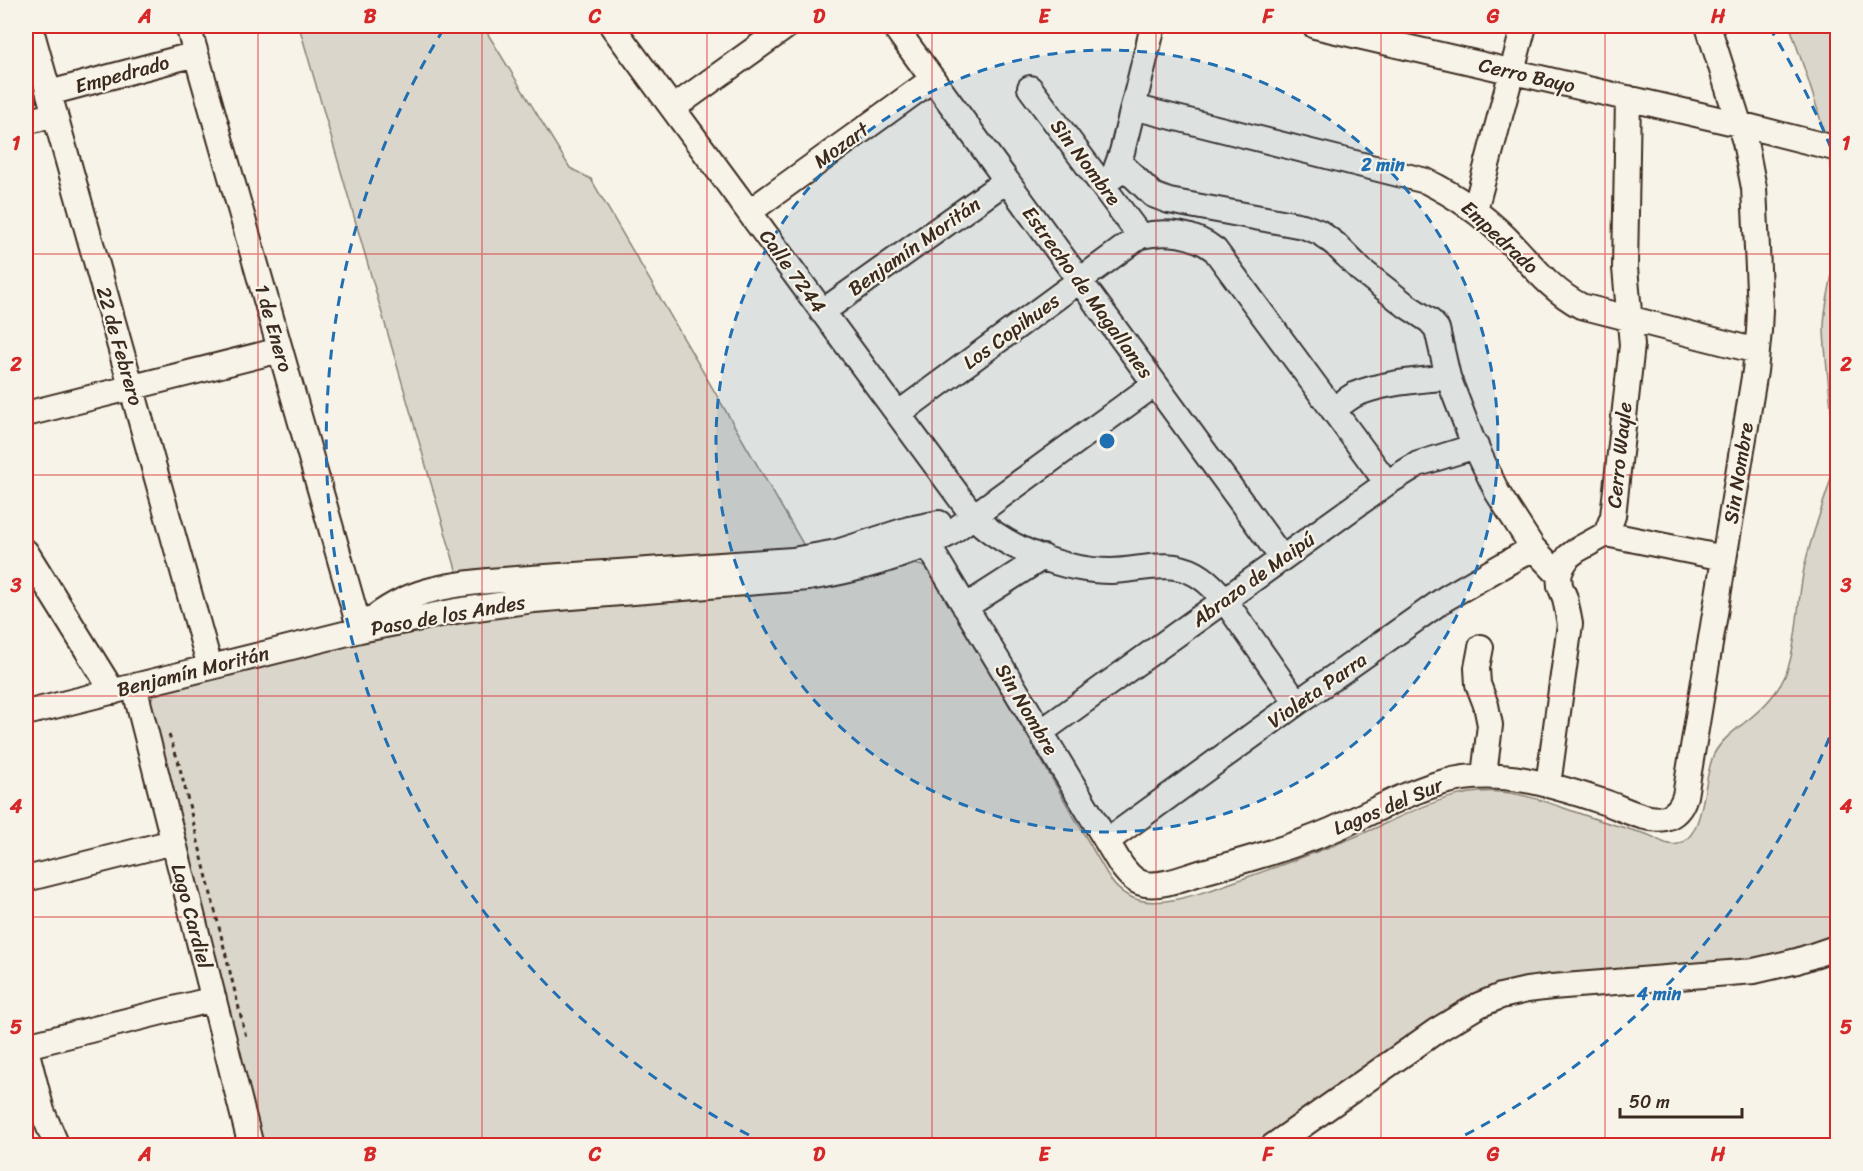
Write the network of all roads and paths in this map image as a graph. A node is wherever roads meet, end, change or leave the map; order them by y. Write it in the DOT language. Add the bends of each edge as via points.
graph roads {
  1 [pos="30,26"];
  2 [pos="188,26"];
  3 [pos="612,26"];
  4 [pos="787,26"];
  5 [pos="894,26"];
  6 [pos="1152,26"];
  7 [pos="1315,26"];
  8 [pos="1524,26"];
  9 [pos="1708,26"];
  10 [pos="196,54"];
  11 [pos="1512,71"];
  12 [pos="933,79"];
  13 [pos="1030,88"];
  14 [pos="1628,99"];
  15 [pos="52,104"];
  16 [pos="1133,107"];
  17 [pos="673,108"];
  18 [pos="26,122"];
  19 [pos="1739,124"];
  20 [pos="1838,149"];
  21 [pos="1119,162"];
  22 [pos="1006,181"];
  23 [pos="1104,186"];
  24 [pos="1475,210"];
  25 [pos="749,212"];
  26 [pos="1149,234"];
  27 [pos="1080,281"];
  28 [pos="822,312"];
  29 [pos="1630,319"];
  30 [pos="280,350"];
  31 [pos="1757,351"];
  32 [pos="1448,377"];
  33 [pos="1155,384"];
  34 [pos="131,387"];
  35 [pos="1333,410"];
  36 [pos="26,414"];
  37 [pos="898,414"];
  38 [pos="1476,446"];
  39 [pos="1386,483"];
  40 [pos="974,517"];
  41 [pos="1606,534"];
  42 [pos="925,535"];
  43 [pos="1533,548"];
  44 [pos="27,557"];
  45 [pos="1043,557"];
  46 [pos="1282,558"];
  47 [pos="1724,558"];
  48 [pos="1559,575"];
  49 [pos="1224,600"];
  50 [pos="965,607"];
  51 [pos="360,630"];
  52 [pos="1481,647"];
  53 [pos="210,667"];
  54 [pos="123,689"];
  55 [pos="1297,703"];
  56 [pos="26,713"];
  57 [pos="1041,732"];
  58 [pos="167,733"];
  59 [pos="1484,776"];
  60 [pos="1548,785"];
  61 [pos="1672,816"];
  62 [pos="1107,841"];
  63 [pos="173,842"];
  64 [pos="26,879"];
  65 [pos="1143,884"];
  66 [pos="1838,947"];
  67 [pos="214,999"];
  68 [pos="246,1036"];
  69 [pos="26,1047"];
  70 [pos="57,1146"];
  71 [pos="251,1146"];
  72 [pos="1273,1146"];
  1 -- 15 [label="street, 22 de Febrero"];
  2 -- 10 [label="street, 1 de Enero"];
  3 -- 17 [label="street, Calle 7244"];
  4 -- 17 [label="street"];
  5 -- 12 [label="street, Estrecho de Magallanes"];
  6 -- 16 [label="street"];
  7 -- 11 [label="street, Cerro Bayo"];
  8 -- 11 [label="street"];
  9 -- 19 [label="street, Sin Nombre"];
  10 -- 15 [label="street, Empedrado"];
  10 -- 30 [label="street, 1 de Enero"];
  11 -- 14 [label="street, Cerro Bayo"];
  11 -- 24 [label="street"];
  12 -- 22 [label="street, Estrecho de Magallanes"];
  12 -- 25 [label="street, Mozart"];
  13 -- 23 [label="street, Sin Nombre"];
  14 -- 19 [label="street, Cerro Bayo"];
  14 -- 29 [label="street, Cerro Wayle" via="1624,268"];
  15 -- 18 [label="street, Empedrado"];
  15 -- 34 [label="street, 22 de Febrero"];
  16 -- 21 [label="street"];
  16 -- 24 [label="street, Empedrado" via="1407,175 1426,181"];
  17 -- 25 [label="street, Calle 7244"];
  19 -- 20 [label="street, Cerro Bayo"];
  19 -- 31 [label="street, Sin Nombre" via="1750,164 1756,218 1760,309"];
  21 -- 23 [label="street"];
  21 -- 32 [label="street" via="1153,195 1169,201 1319,232 1361,270 1430,321 1437,329"];
  22 -- 27 [label="street, Estrecho de Magallanes"];
  22 -- 28 [label="street, Benjamín Moritán"];
  23 -- 26 [label="street, Sin Nombre"];
  24 -- 29 [label="street, Empedrado" via="1565,298"];
  25 -- 28 [label="street, Calle 7244"];
  26 -- 27 [label="street, Los Copihues"];
  26 -- 35 [label="street" via="1192,237 1215,250"];
  27 -- 33 [label="street, Estrecho de Magallanes"];
  27 -- 37 [label="street, Los Copihues"];
  28 -- 37 [label="street, Calle 7244"];
  29 -- 31 [label="street, Empedrado"];
  29 -- 41 [label="street, Cerro Wayle" via="1631,351 1613,516"];
  30 -- 34 [label="street"];
  30 -- 51 [label="street, 1 de Enero"];
  31 -- 47 [label="street, Sin Nombre"];
  32 -- 35 [label="street" via="1385,385 1354,395"];
  32 -- 38 [label="street"];
  33 -- 40 [label="street, Paso de los Andes"];
  33 -- 46 [label="street, Estrecho de Magallanes"];
  34 -- 36 [label="street"];
  34 -- 53 [label="street, 22 de Febrero"];
  35 -- 39 [label="street"];
  37 -- 40 [label="street, Calle 7244"];
  38 -- 39 [label="street, Abrazo de Maipú" via="1418,464"];
  38 -- 43 [label="street" via="1497,492"];
  39 -- 46 [label="street, Abrazo de Maipú"];
  40 -- 42 [label="street, Paso de los Andes" via="949,534"];
  40 -- 45 [label="street" via="1017,547"];
  41 -- 47 [label="street"];
  41 -- 48 [label="street, Cerro Wayle" via="1569,556"];
  42 -- 50 [label="street, Sin Nombre"];
  42 -- 51 [label="street, Paso de los Andes" via="864,566 826,576 524,602"];
  43 -- 48 [label="street"];
  43 -- 55 [label="street, Violeta Parra" via="1446,598"];
  44 -- 54 [label="street, Lago Cardiel"];
  45 -- 49 [label="street" via="1092,570 1166,565 1183,568 1208,582"];
  45 -- 50 [label="street"];
  46 -- 49 [label="street, Abrazo de Maipú"];
  47 -- 61 [label="street, Sin Nombre" via="1685,796"];
  48 -- 60 [label="street" via="1570,624"];
  49 -- 55 [label="street"];
  49 -- 57 [label="street, Abrazo de Maipú"];
  50 -- 57 [label="street, Sin Nombre"];
  51 -- 53 [label="street, Benjamín Moritán"];
  52 -- 59 [label="street" via="1478,684 1490,725"];
  53 -- 54 [label="street, Benjamín Moritán"];
  54 -- 56 [label="street, Benjamín Moritán"];
  54 -- 63 [label="street, Lago Cardiel"];
  55 -- 62 [label="street, Violeta Parra"];
  57 -- 62 [label="street, Sin Nombre"];
  58 -- 68 [label="path" via="178,760"];
  59 -- 60 [label="street, Lagos del Sur"];
  59 -- 65 [label="street, Lagos del Sur" via="1432,785 1271,853 1162,884"];
  60 -- 61 [label="street, Lagos del Sur" via="1645,816"];
  62 -- 65 [label="street, Sin Nombre" via="1128,873"];
  63 -- 64 [label="street"];
  63 -- 67 [label="street, Lago Cardiel"];
  66 -- 72 [label="street" via="1754,971 1552,987 1501,996 1436,1031"];
  67 -- 69 [label="street"];
  67 -- 71 [label="street, Lago Cardiel"];
  69 -- 70 [label="street" via="42,1111"];
}
